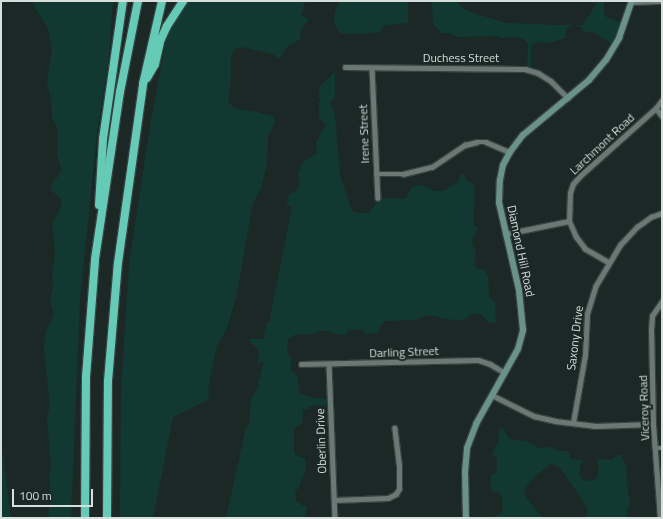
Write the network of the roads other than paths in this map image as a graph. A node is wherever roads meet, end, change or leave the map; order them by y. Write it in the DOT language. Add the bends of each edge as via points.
graph roads {
  1 [pos="123,1"];
  2 [pos="138,1"];
  3 [pos="162,1"];
  4 [pos="183,1"];
  5 [pos="632,1"];
  6 [pos="662,1"];
  7 [pos="345,68"];
  8 [pos="372,68"];
  9 [pos="143,84"];
  10 [pos="568,98"];
  11 [pos="662,100"];
  12 [pos="656,108"];
  13 [pos="662,116"];
  14 [pos="510,152"];
  15 [pos="376,174"];
  16 [pos="378,198"];
  17 [pos="662,213"];
  18 [pos="569,221"];
  19 [pos="505,234"];
  20 [pos="95,259"];
  21 [pos="608,262"];
  22 [pos="662,301"];
  23 [pos="301,364"];
  24 [pos="329,364"];
  25 [pos="505,373"];
  26 [pos="492,395"];
  27 [pos="573,423"];
  28 [pos="654,424"];
  29 [pos="394,428"];
  30 [pos="656,448"];
  31 [pos="662,448"];
  32 [pos="334,500"];
  33 [pos="85,518"];
  34 [pos="107,518"];
  35 [pos="335,518"];
  36 [pos="466,518"];
  37 [pos="660,518"];
  1 -- 20 [label="highway" via="103,139"];
  2 -- 20 [label="highway" via="120,92"];
  3 -- 9 [label="highway"];
  4 -- 9 [label="highway" via="167,26 155,64"];
  5 -- 6 [label="street"];
  5 -- 10 [label="street, Diamond Hill Road" via="619,38 606,60 589,80"];
  7 -- 8 [label="street, Duchess Street"];
  8 -- 10 [label="street, Duchess Street" via="525,69 538,73"];
  8 -- 15 [label="street, Irene Street"];
  9 -- 34 [label="highway" via="118,263 114,310 108,394"];
  10 -- 14 [label="street, Diamond Hill Road" via="523,135"];
  11 -- 12 [label="street, Larchmont Road"];
  12 -- 13 [label="street"];
  12 -- 18 [label="street, Larchmont Road" via="596,160 573,184 570,193"];
  14 -- 15 [label="street" via="486,142 477,142 465,145 427,169 403,174"];
  14 -- 19 [label="street, Diamond Hill Road" via="503,165 500,180 499,203"];
  15 -- 16 [label="street, Irene Street"];
  17 -- 21 [label="street, Saxony Drive" via="637,227"];
  18 -- 19 [label="street"];
  18 -- 21 [label="street, Larchmont Road" via="585,249"];
  19 -- 25 [label="street, Diamond Hill Road" via="519,290 523,330 518,348"];
  20 -- 33 [label="highway" via="86,377"];
  21 -- 27 [label="street, Saxony Drive" via="590,300 585,355"];
  22 -- 28 [label="street, Viceroy Road" via="652,316 651,330"];
  23 -- 24 [label="street, Darling Street"];
  24 -- 25 [label="street, Darling Street" via="478,360"];
  24 -- 32 [label="street, Oberlin Drive"];
  25 -- 26 [label="street, Diamond Hill Road"];
  26 -- 27 [label="street" via="534,416"];
  26 -- 36 [label="street, Diamond Hill Road" via="476,424 468,448 465,472"];
  27 -- 28 [label="street" via="614,427"];
  28 -- 30 [label="street, Viceroy Road"];
  29 -- 32 [label="street" via="399,466 399,490 396,494 388,498"];
  30 -- 31 [label="street"];
  30 -- 37 [label="street, Viceroy Road"];
  32 -- 35 [label="street, Oberlin Drive"];
}
